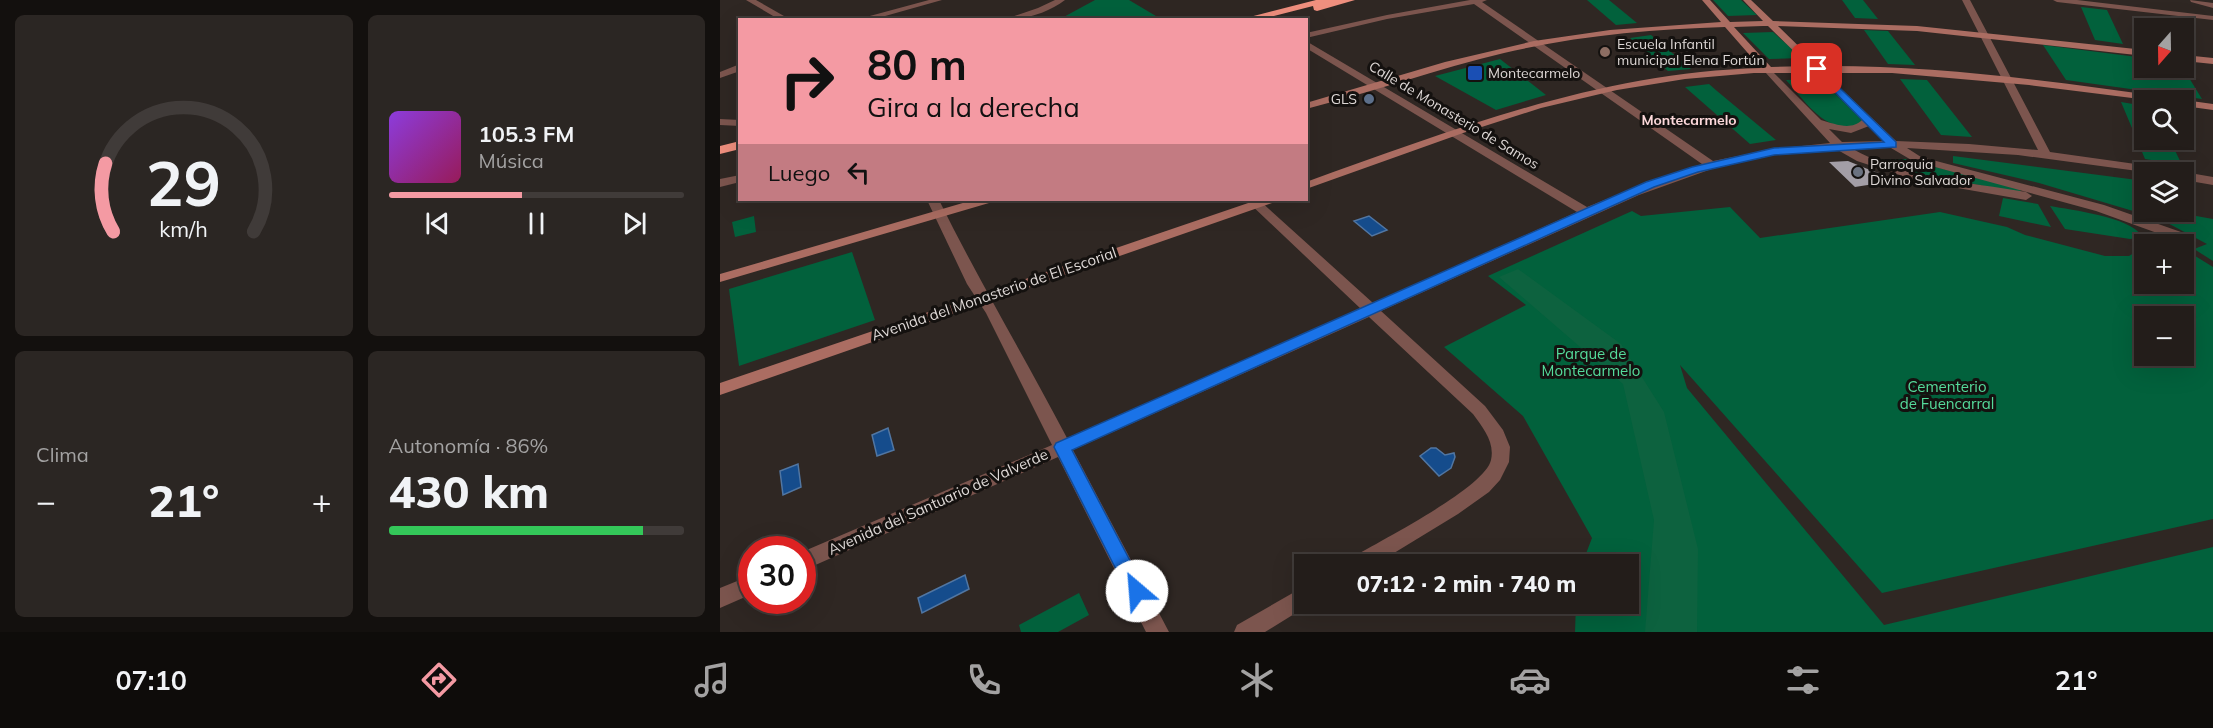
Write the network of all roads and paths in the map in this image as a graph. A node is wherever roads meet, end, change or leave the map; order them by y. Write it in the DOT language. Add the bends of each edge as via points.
graph roads {
  1 [pos="750,0"];
  2 [pos="938,0"];
  3 [pos="1061,0"];
  4 [pos="1328,0"];
  5 [pos="1350,0"];
  6 [pos="1360,0"];
  7 [pos="1706,0"];
  8 [pos="1747,0"];
  9 [pos="1966,0"];
  10 [pos="2057,0"];
  11 [pos="2194,0"];
  12 [pos="1479,1"];
  13 [pos="2123,4"];
  14 [pos="2213,6"];
  15 [pos="1308,10"];
  16 [pos="783,18"];
  17 [pos="867,18"];
  18 [pos="1013,18"];
  19 [pos="1252,18"];
  20 [pos="1277,18"];
  21 [pos="2209,18"];
  22 [pos="1771,24"];
  23 [pos="1727,25"];
  24 [pos="2213,29"];
  25 [pos="1983,33"];
  26 [pos="1308,36"];
  27 [pos="1537,44"];
  28 [pos="1308,45"];
  29 [pos="2134,52"];
  30 [pos="2194,59"];
  31 [pos="2213,62"];
  32 [pos="738,68"];
  33 [pos="1817,69"];
  34 [pos="1768,70"];
  35 [pos="720,75"];
  36 [pos="2008,79"];
  37 [pos="1374,86"];
  38 [pos="1604,90"];
  39 [pos="2134,96"];
  40 [pos="2194,104"];
  41 [pos="1308,105"];
  42 [pos="2213,107"];
  43 [pos="1868,120"];
  44 [pos="720,122"];
  45 [pos="1816,122"];
  46 [pos="738,123"];
  47 [pos="1454,133"];
  48 [pos="738,136"];
  49 [pos="720,140"];
  50 [pos="738,144"];
  51 [pos="1893,144"];
  52 [pos="1839,146"];
  53 [pos="720,148"];
  54 [pos="2045,154"];
  55 [pos="1711,165"];
  56 [pos="2134,167"];
  57 [pos="738,178"];
  58 [pos="2194,178"];
  59 [pos="2213,181"];
  60 [pos="720,183"];
  61 [pos="1308,185"];
  62 [pos="977,201"];
  63 [pos="1259,201"];
  64 [pos="936,206"];
  65 [pos="2100,208"];
  66 [pos="1586,212"];
  67 [pos="2171,234"];
  68 [pos="720,278"];
  69 [pos="983,298"];
  70 [pos="1372,309"];
  71 [pos="720,389"];
  72 [pos="1062,447"];
  73 [pos="1375,554"];
  74 [pos="816,556"];
  75 [pos="738,590"];
  76 [pos="720,598"];
  77 [pos="1294,603"];
  78 [pos="1158,632"];
  79 [pos="1245,632"];
  1 -- 16 [label="street"];
  2 -- 17 [label="street"];
  3 -- 18 [label="street"];
  4 -- 19 [label="highway"];
  5 -- 15 [label="highway"];
  6 -- 15 [label="highway"];
  7 -- 23 [label="street"];
  8 -- 22 [label="street"];
  9 -- 25 [label="street"];
  10 -- 13 [label="street"];
  11 -- 14 [label="street"];
  12 -- 26 [label="street"];
  12 -- 27 [label="street"];
  13 -- 21 [label="street"];
  15 -- 20 [label="highway"];
  21 -- 24 [label="street"];
  22 -- 23 [label="street"];
  22 -- 25 [label="street"];
  22 -- 33 [label="street"];
  23 -- 27 [label="street" via="1634,31"];
  23 -- 34 [label="street"];
  25 -- 29 [label="street"];
  25 -- 36 [label="street"];
  27 -- 37 [label="street"];
  27 -- 38 [label="street"];
  28 -- 37 [label="street, Calle de Monasterio de Samos"];
  30 -- 31 [label="street"];
  32 -- 35 [label="street"];
  33 -- 34 [label="street"];
  33 -- 36 [label="street"];
  33 -- 43 [label="street"];
  34 -- 38 [label="street" via="1686,76"];
  34 -- 45 [label="street"];
  36 -- 39 [label="street"];
  36 -- 54 [label="street"];
  37 -- 41 [label="street"];
  37 -- 47 [label="street, Calle de Monasterio de Samos"];
  38 -- 47 [label="street"];
  38 -- 55 [label="street"];
  40 -- 42 [label="street"];
  43 -- 45 [label="street" via="1857,129"];
  43 -- 51 [label="street"];
  44 -- 46 [label="street"];
  45 -- 52 [label="street"];
  47 -- 61 [label="street"];
  47 -- 66 [label="street, Calle de Monasterio de Samos"];
  48 -- 49 [label="highway"];
  50 -- 53 [label="highway"];
  51 -- 52 [label="street, Avenida del Santuario de Valverde"];
  51 -- 54 [label="street, Avenida del Santuario de Valverde"];
  51 -- 65 [label="street" via="1917,159"];
  52 -- 55 [label="street, Avenida del Santuario de Valverde" via="1774,152"];
  52 -- 65 [label="street" via="1861,159 1904,174"];
  54 -- 56 [label="street, Avenida del Santuario de Valverde"];
  55 -- 66 [label="street, Avenida del Santuario de Valverde"];
  57 -- 60 [label="street"];
  58 -- 59 [label="street"];
  62 -- 64 [label="street"];
  63 -- 69 [label="street, Avenida del Monasterio de El Escorial"];
  63 -- 70 [label="street"];
  64 -- 68 [label="street"];
  64 -- 69 [label="street"];
  65 -- 67 [label="street"];
  66 -- 70 [label="street, Avenida del Santuario de Valverde"];
  69 -- 71 [label="street, Avenida del Monasterio de El Escorial"];
  69 -- 72 [label="street"];
  70 -- 72 [label="street, Avenida del Santuario de Valverde"];
  70 -- 73 [label="street" via="1492,424 1501,440 1501,458 1488,484"];
  72 -- 74 [label="street, Avenida del Santuario de Valverde"];
  72 -- 78 [label="street"];
  75 -- 76 [label="street"];
  77 -- 79 [label="street"];
}
